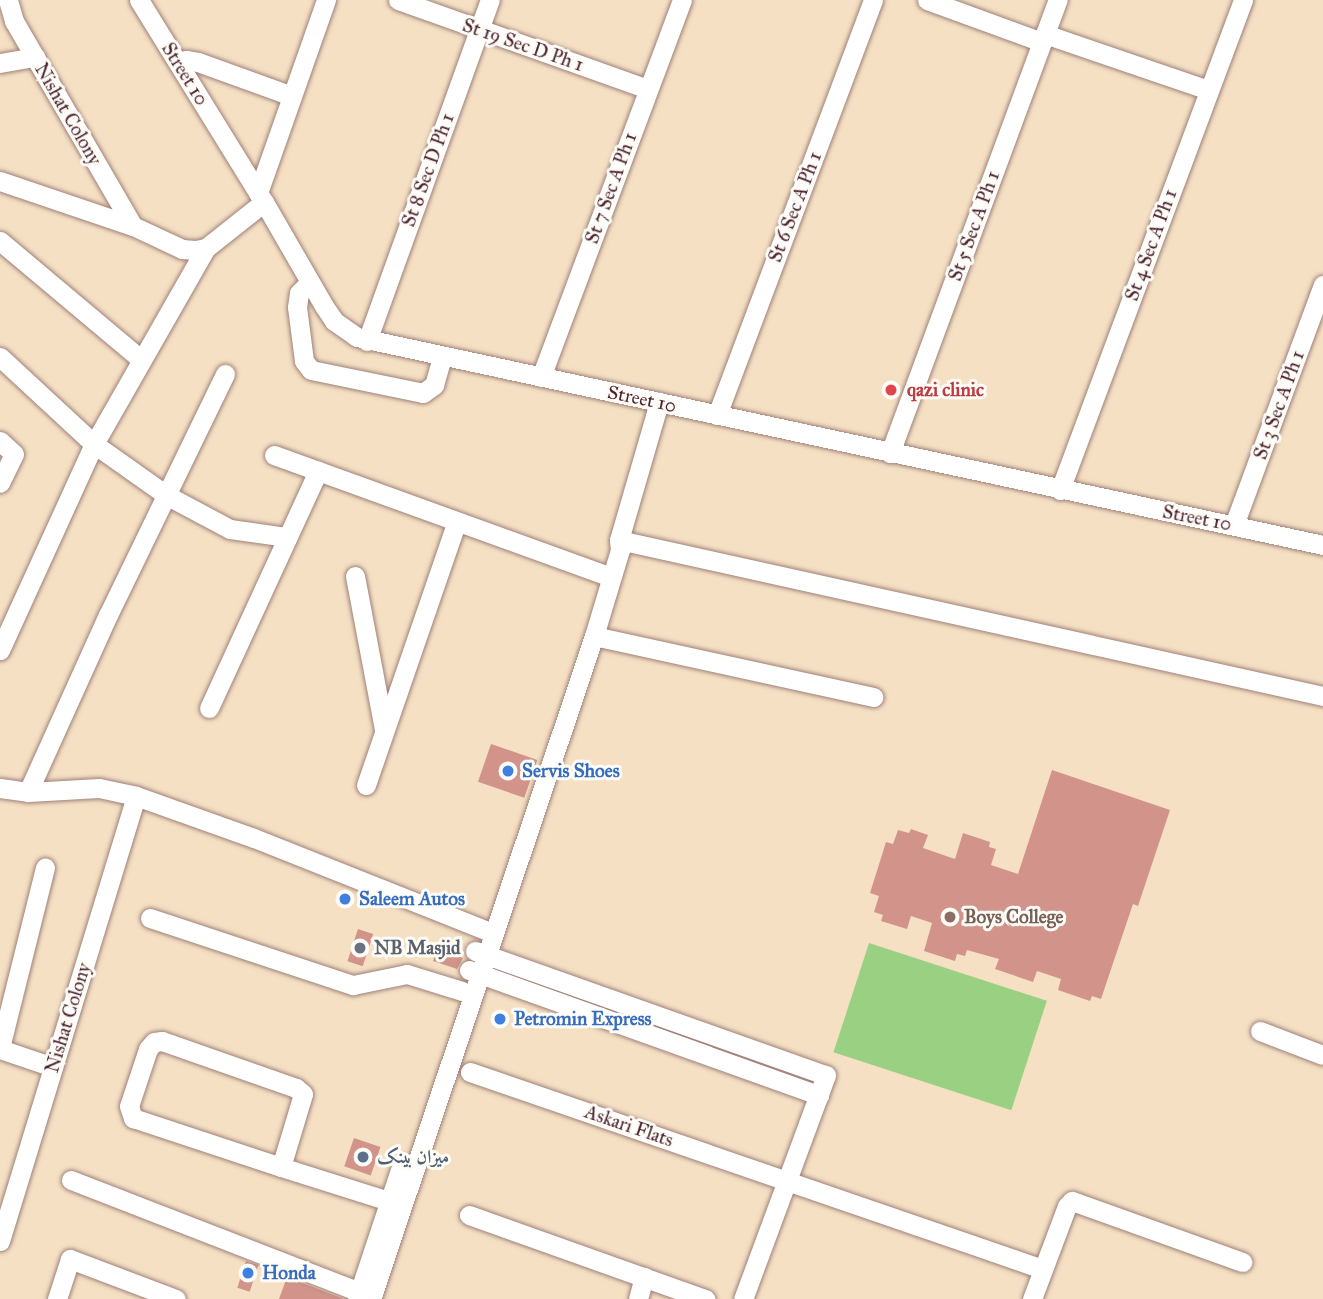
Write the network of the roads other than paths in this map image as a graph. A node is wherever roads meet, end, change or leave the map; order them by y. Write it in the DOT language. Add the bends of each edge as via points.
graph roads {
  1 [pos="8,0"];
  2 [pos="139,0"];
  3 [pos="325,0"];
  4 [pos="398,0"];
  5 [pos="490,0"];
  6 [pos="682,0"];
  7 [pos="873,0"];
  8 [pos="927,0"];
  9 [pos="1058,0"];
  10 [pos="1243,0"];
  11 [pos="478,30"];
  12 [pos="1044,38"];
  13 [pos="35,57"];
  14 [pos="0,63"];
  15 [pos="178,64"];
  16 [pos="648,89"];
  17 [pos="1209,90"];
  18 [pos="292,96"];
  19 [pos="0,181"];
  20 [pos="261,197"];
  21 [pos="132,226"];
  22 [pos="0,241"];
  23 [pos="206,248"];
  24 [pos="309,283"];
  25 [pos="1323,285"];
  26 [pos="367,341"];
  27 [pos="0,357"];
  28 [pos="442,357"];
  29 [pos="142,360"];
  30 [pos="225,374"];
  31 [pos="541,377"];
  32 [pos="659,402"];
  33 [pos="717,415"];
  34 [pos="0,441"];
  35 [pos="94,444"];
  36 [pos="890,453"];
  37 [pos="274,455"];
  38 [pos="318,471"];
  39 [pos="0,483"];
  40 [pos="1060,490"];
  41 [pos="166,495"];
  42 [pos="456,523"];
  43 [pos="1234,526"];
  44 [pos="287,537"];
  45 [pos="619,540"];
  46 [pos="1323,545"];
  47 [pos="602,574"];
  48 [pos="355,576"];
  49 [pos="594,636"];
  50 [pos="0,650"];
  51 [pos="873,696"];
  52 [pos="1323,696"];
  53 [pos="209,708"];
  54 [pos="384,730"];
  55 [pos="366,785"];
  56 [pos="0,788"];
  57 [pos="28,792"];
  58 [pos="136,796"];
  59 [pos="45,868"];
  60 [pos="150,918"];
  61 [pos="488,931"];
  62 [pos="477,962"];
  63 [pos="461,991"];
  64 [pos="660,1016"];
  65 [pos="1260,1031"];
  66 [pos="653,1036"];
  67 [pos="0,1049"];
  68 [pos="1323,1055"];
  69 [pos="52,1068"];
  70 [pos="470,1072"];
  71 [pos="819,1096"];
  72 [pos="281,1167"];
  73 [pos="72,1180"];
  74 [pos="788,1181"];
  75 [pos="389,1201"];
  76 [pos="469,1214"];
  77 [pos="0,1241"];
  78 [pos="1242,1262"];
  79 [pos="1037,1267"];
  80 [pos="644,1277"];
  81 [pos="363,1297"];
  82 [pos="1034,1298"];
  83 [pos="57,1299"];
  84 [pos="176,1299"];
  85 [pos="638,1299"];
  86 [pos="705,1299"];
  87 [pos="743,1299"];
  1 -- 13 [label="street, Nishat Colony"];
  2 -- 15 [label="street, Street 10"];
  3 -- 18 [label="street"];
  4 -- 11 [label="street, St 19 Sec D Ph 1"];
  5 -- 11 [label="street, St 8 Sec D Ph 1"];
  6 -- 16 [label="street, St 7 Sec A Ph 1"];
  7 -- 33 [label="street, St 6 Sec A Ph 1"];
  8 -- 12 [label="street"];
  9 -- 12 [label="street, St 5 Sec A Ph 1"];
  10 -- 17 [label="street, St 4 Sec A Ph 1"];
  11 -- 16 [label="street, St 19 Sec D Ph 1"];
  11 -- 26 [label="street, St 8 Sec D Ph 1"];
  12 -- 17 [label="street"];
  12 -- 36 [label="street, St 5 Sec A Ph 1"];
  13 -- 14 [label="street"];
  13 -- 21 [label="street, Nishat Colony"];
  15 -- 18 [label="street" via="198,62"];
  15 -- 20 [label="street, Street 10"];
  16 -- 31 [label="street, St 7 Sec A Ph 1"];
  17 -- 40 [label="street, St 4 Sec A Ph 1"];
  18 -- 20 [label="street"];
  19 -- 21 [label="street"];
  20 -- 23 [label="street"];
  20 -- 24 [label="street, Street 10"];
  21 -- 23 [label="street" via="182,249"];
  22 -- 29 [label="street"];
  23 -- 29 [label="street"];
  24 -- 26 [label="street, Street 10" via="345,332"];
  24 -- 28 [label="street" via="299,293 297,306 304,361 311,370 423,393 434,385"];
  25 -- 43 [label="street, St 3 Sec A Ph 1"];
  26 -- 28 [label="street, Street 10"];
  27 -- 35 [label="street"];
  28 -- 31 [label="street, Street 10"];
  29 -- 35 [label="street"];
  30 -- 41 [label="street"];
  31 -- 32 [label="street, Street 10"];
  32 -- 33 [label="street, Street 10"];
  32 -- 45 [label="street"];
  33 -- 36 [label="street, Street 10"];
  34 -- 39 [label="street" via="14,454"];
  35 -- 41 [label="street"];
  35 -- 50 [label="street"];
  36 -- 40 [label="street, Street 10"];
  37 -- 38 [label="street"];
  38 -- 42 [label="street"];
  38 -- 44 [label="street"];
  40 -- 43 [label="street, Street 10"];
  41 -- 44 [label="street" via="230,529"];
  41 -- 57 [label="street"];
  42 -- 47 [label="street"];
  42 -- 54 [label="street"];
  43 -- 46 [label="street, Street 10"];
  44 -- 53 [label="street"];
  45 -- 47 [label="street"];
  45 -- 49 [label="street"];
  45 -- 52 [label="street"];
  47 -- 61 [label="street"];
  48 -- 54 [label="street"];
  49 -- 51 [label="street"];
  49 -- 61 [label="street"];
  54 -- 55 [label="street"];
  56 -- 57 [label="street"];
  57 -- 58 [label="street" via="99,788"];
  58 -- 61 [label="street"];
  58 -- 69 [label="street, Nishat Colony"];
  59 -- 67 [label="street"];
  60 -- 63 [label="street" via="353,985 407,974"];
  61 -- 62 [label="street"];
  62 -- 63 [label="street"];
  62 -- 64 [label="street"];
  62 -- 66 [label="street"];
  62 -- 81 [label="street"];
  63 -- 75 [label="street"];
  64 -- 66 [label="street"];
  64 -- 71 [label="street" via="826,1075"];
  65 -- 68 [label="street"];
  66 -- 71 [label="street"];
  67 -- 69 [label="street"];
  69 -- 77 [label="street, Nishat Colony"];
  70 -- 74 [label="street, Askari Flats"];
  71 -- 74 [label="street"];
  72 -- 72 [label="street" via="133,1118 129,1106 154,1042 223,1062 303,1094"];
  72 -- 75 [label="street"];
  73 -- 81 [label="street"];
  74 -- 79 [label="street, Askari Flats"];
  74 -- 87 [label="street"];
  75 -- 81 [label="street"];
  76 -- 80 [label="street"];
  78 -- 82 [label="street" via="1072,1201"];
  80 -- 85 [label="street"];
  80 -- 86 [label="street"];
  83 -- 84 [label="street" via="70,1259"];
}
